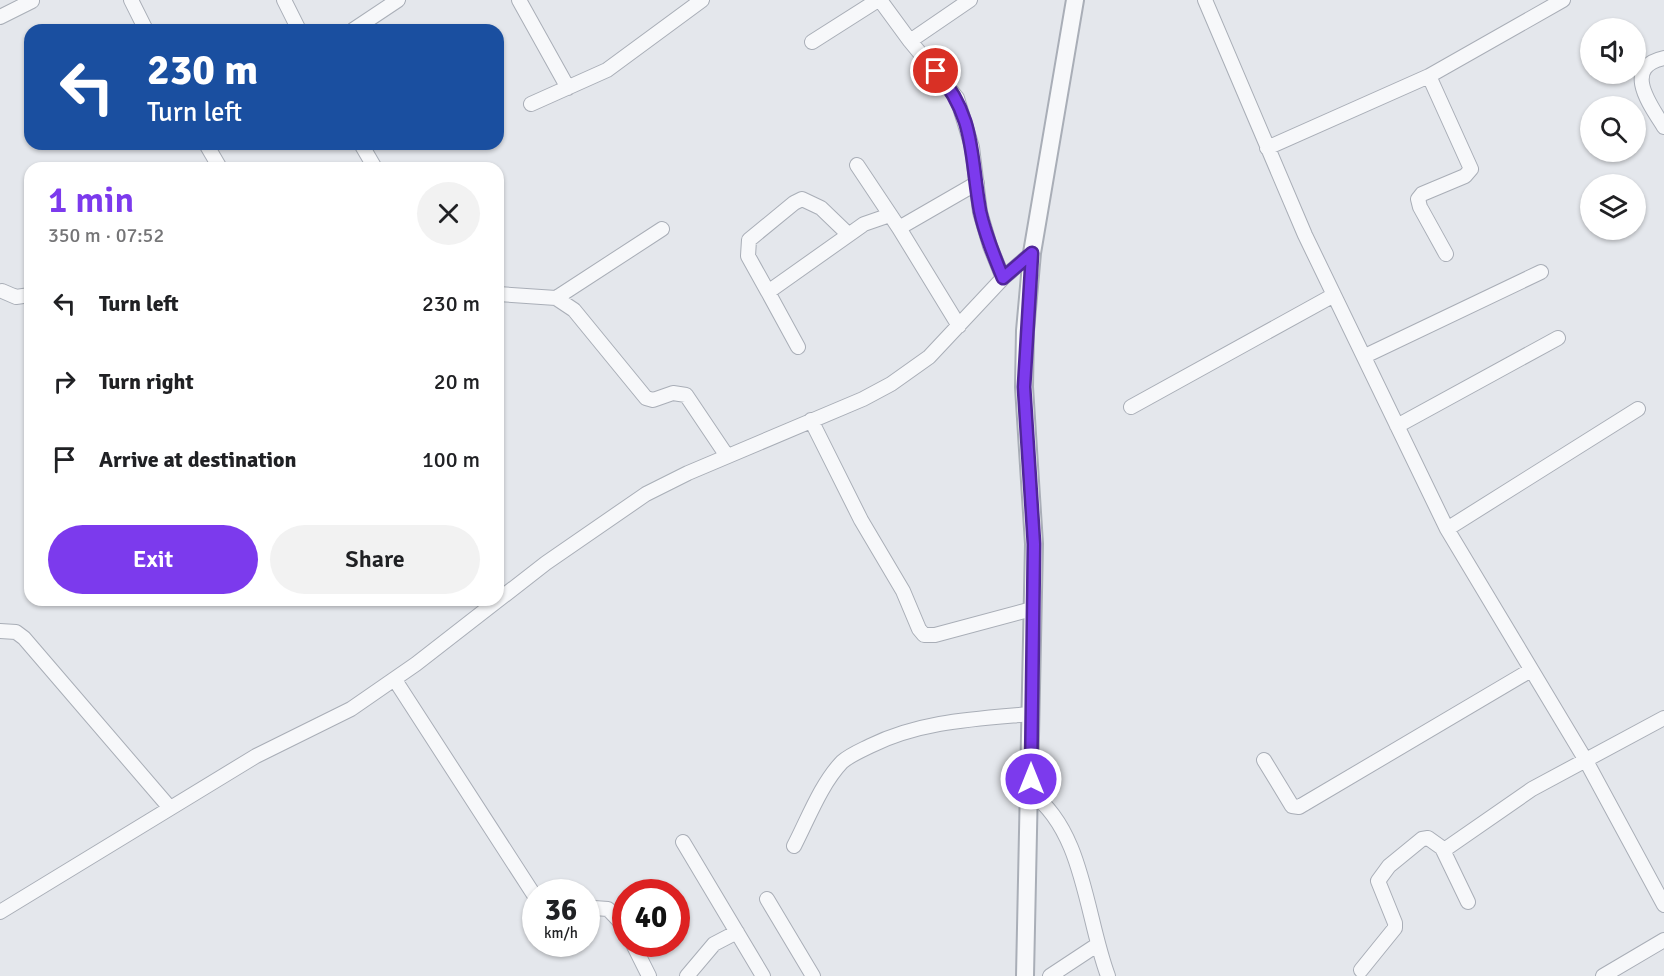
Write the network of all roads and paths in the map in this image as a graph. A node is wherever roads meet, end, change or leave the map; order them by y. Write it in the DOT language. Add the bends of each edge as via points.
graph roads {
  1 [pos="131,0"];
  2 [pos="284,0"];
  3 [pos="398,0"];
  4 [pos="519,0"];
  5 [pos="702,0"];
  6 [pos="879,0"];
  7 [pos="970,0"];
  8 [pos="1076,0"];
  9 [pos="1205,0"];
  10 [pos="1563,0"];
  11 [pos="32,1"];
  12 [pos="0,17"];
  13 [pos="143,24"];
  14 [pos="296,24"];
  15 [pos="361,24"];
  16 [pos="910,41"];
  17 [pos="812,42"];
  18 [pos="1664,58"];
  19 [pos="1429,76"];
  20 [pos="568,88"];
  21 [pos="531,104"];
  22 [pos="1664,127"];
  23 [pos="1267,148"];
  24 [pos="857,165"];
  25 [pos="977,183"];
  26 [pos="890,215"];
  27 [pos="898,228"];
  28 [pos="662,230"];
  29 [pos="848,234"];
  30 [pos="1032,253"];
  31 [pos="1446,254"];
  32 [pos="1541,272"];
  33 [pos="1003,278"];
  34 [pos="2,291"];
  35 [pos="768,292"];
  36 [pos="504,294"];
  37 [pos="1334,295"];
  38 [pos="24,296"];
  39 [pos="556,298"];
  40 [pos="959,326"];
  41 [pos="1558,338"];
  42 [pos="798,347"];
  43 [pos="1365,356"];
  44 [pos="1131,407"];
  45 [pos="1638,409"];
  46 [pos="811,420"];
  47 [pos="1397,426"];
  48 [pos="727,456"];
  49 [pos="1447,529"];
  50 [pos="504,596"];
  51 [pos="491,606"];
  52 [pos="1032,609"];
  53 [pos="0,631"];
  54 [pos="1531,670"];
  55 [pos="395,680"];
  56 [pos="1031,714"];
  57 [pos="1664,718"];
  58 [pos="1585,759"];
  59 [pos="1264,760"];
  60 [pos="1031,793"];
  61 [pos="170,808"];
  62 [pos="683,842"];
  63 [pos="794,846"];
  64 [pos="1442,848"];
  65 [pos="524,879"];
  66 [pos="767,899"];
  67 [pos="1468,902"];
  68 [pos="1664,906"];
  69 [pos="0,912"];
  70 [pos="737,932"];
  71 [pos="1664,940"];
  72 [pos="1097,945"];
  73 [pos="640,957"];
  74 [pos="1361,970"];
  75 [pos="649,976"];
  76 [pos="687,976"];
  77 [pos="763,976"];
  78 [pos="813,976"];
  79 [pos="1025,976"];
  80 [pos="1050,976"];
  81 [pos="1108,976"];
  82 [pos="1603,976"];
  1 -- 13 [label="street"];
  2 -- 14 [label="street"];
  3 -- 15 [label="street"];
  4 -- 20 [label="street"];
  5 -- 20 [label="street" via="607,70"];
  6 -- 16 [label="street"];
  6 -- 17 [label="street"];
  7 -- 16 [label="street"];
  8 -- 30 [label="street"];
  9 -- 23 [label="street"];
  10 -- 19 [label="street"];
  11 -- 12 [label="street"];
  16 -- 25 [label="street" via="957,98 972,147"];
  18 -- 22 [label="street" via="1649,66 1641,81 1643,92"];
  19 -- 23 [label="street"];
  19 -- 31 [label="street" via="1471,169 1465,176 1418,199"];
  20 -- 21 [label="street"];
  23 -- 37 [label="street"];
  24 -- 26 [label="street"];
  25 -- 27 [label="street"];
  25 -- 33 [label="street" via="987,235"];
  26 -- 27 [label="street"];
  26 -- 29 [label="street"];
  27 -- 40 [label="street"];
  28 -- 39 [label="street"];
  29 -- 35 [label="street"];
  29 -- 35 [label="street" via="814,203 802,199 794,203 749,240 748,256"];
  30 -- 33 [label="street"];
  30 -- 52 [label="street" via="1024,387 1034,544"];
  32 -- 43 [label="street"];
  33 -- 40 [label="street"];
  34 -- 38 [label="street"];
  35 -- 42 [label="street"];
  36 -- 39 [label="street"];
  37 -- 43 [label="street"];
  37 -- 44 [label="street"];
  39 -- 48 [label="street" via="574,310 646,398 686,395"];
  40 -- 46 [label="street" via="929,357 891,384"];
  41 -- 47 [label="street"];
  43 -- 47 [label="street"];
  45 -- 49 [label="street"];
  46 -- 48 [label="street"];
  46 -- 52 [label="street" via="924,634 935,635"];
  47 -- 49 [label="street"];
  48 -- 50 [label="street" via="646,495"];
  49 -- 54 [label="street"];
  51 -- 55 [label="street"];
  52 -- 56 [label="street"];
  53 -- 61 [label="street" via="16,632 24,638"];
  54 -- 58 [label="street"];
  54 -- 59 [label="street" via="1299,807 1292,806"];
  55 -- 61 [label="street" via="351,709 256,756"];
  55 -- 65 [label="street"];
  56 -- 60 [label="street"];
  56 -- 63 [label="street" via="939,723 892,735 854,754 842,762 830,779"];
  57 -- 58 [label="street"];
  58 -- 64 [label="street"];
  58 -- 68 [label="street"];
  60 -- 72 [label="street" via="1056,817 1076,865"];
  60 -- 79 [label="street"];
  61 -- 69 [label="street"];
  62 -- 70 [label="street"];
  64 -- 67 [label="street"];
  64 -- 74 [label="street" via="1428,838 1422,839 1380,876 1379,887 1395,928"];
  66 -- 78 [label="street"];
  70 -- 76 [label="street" via="709,948"];
  70 -- 77 [label="street"];
  71 -- 82 [label="street"];
  72 -- 80 [label="street"];
  72 -- 81 [label="street"];
  73 -- 75 [label="street"];
}
